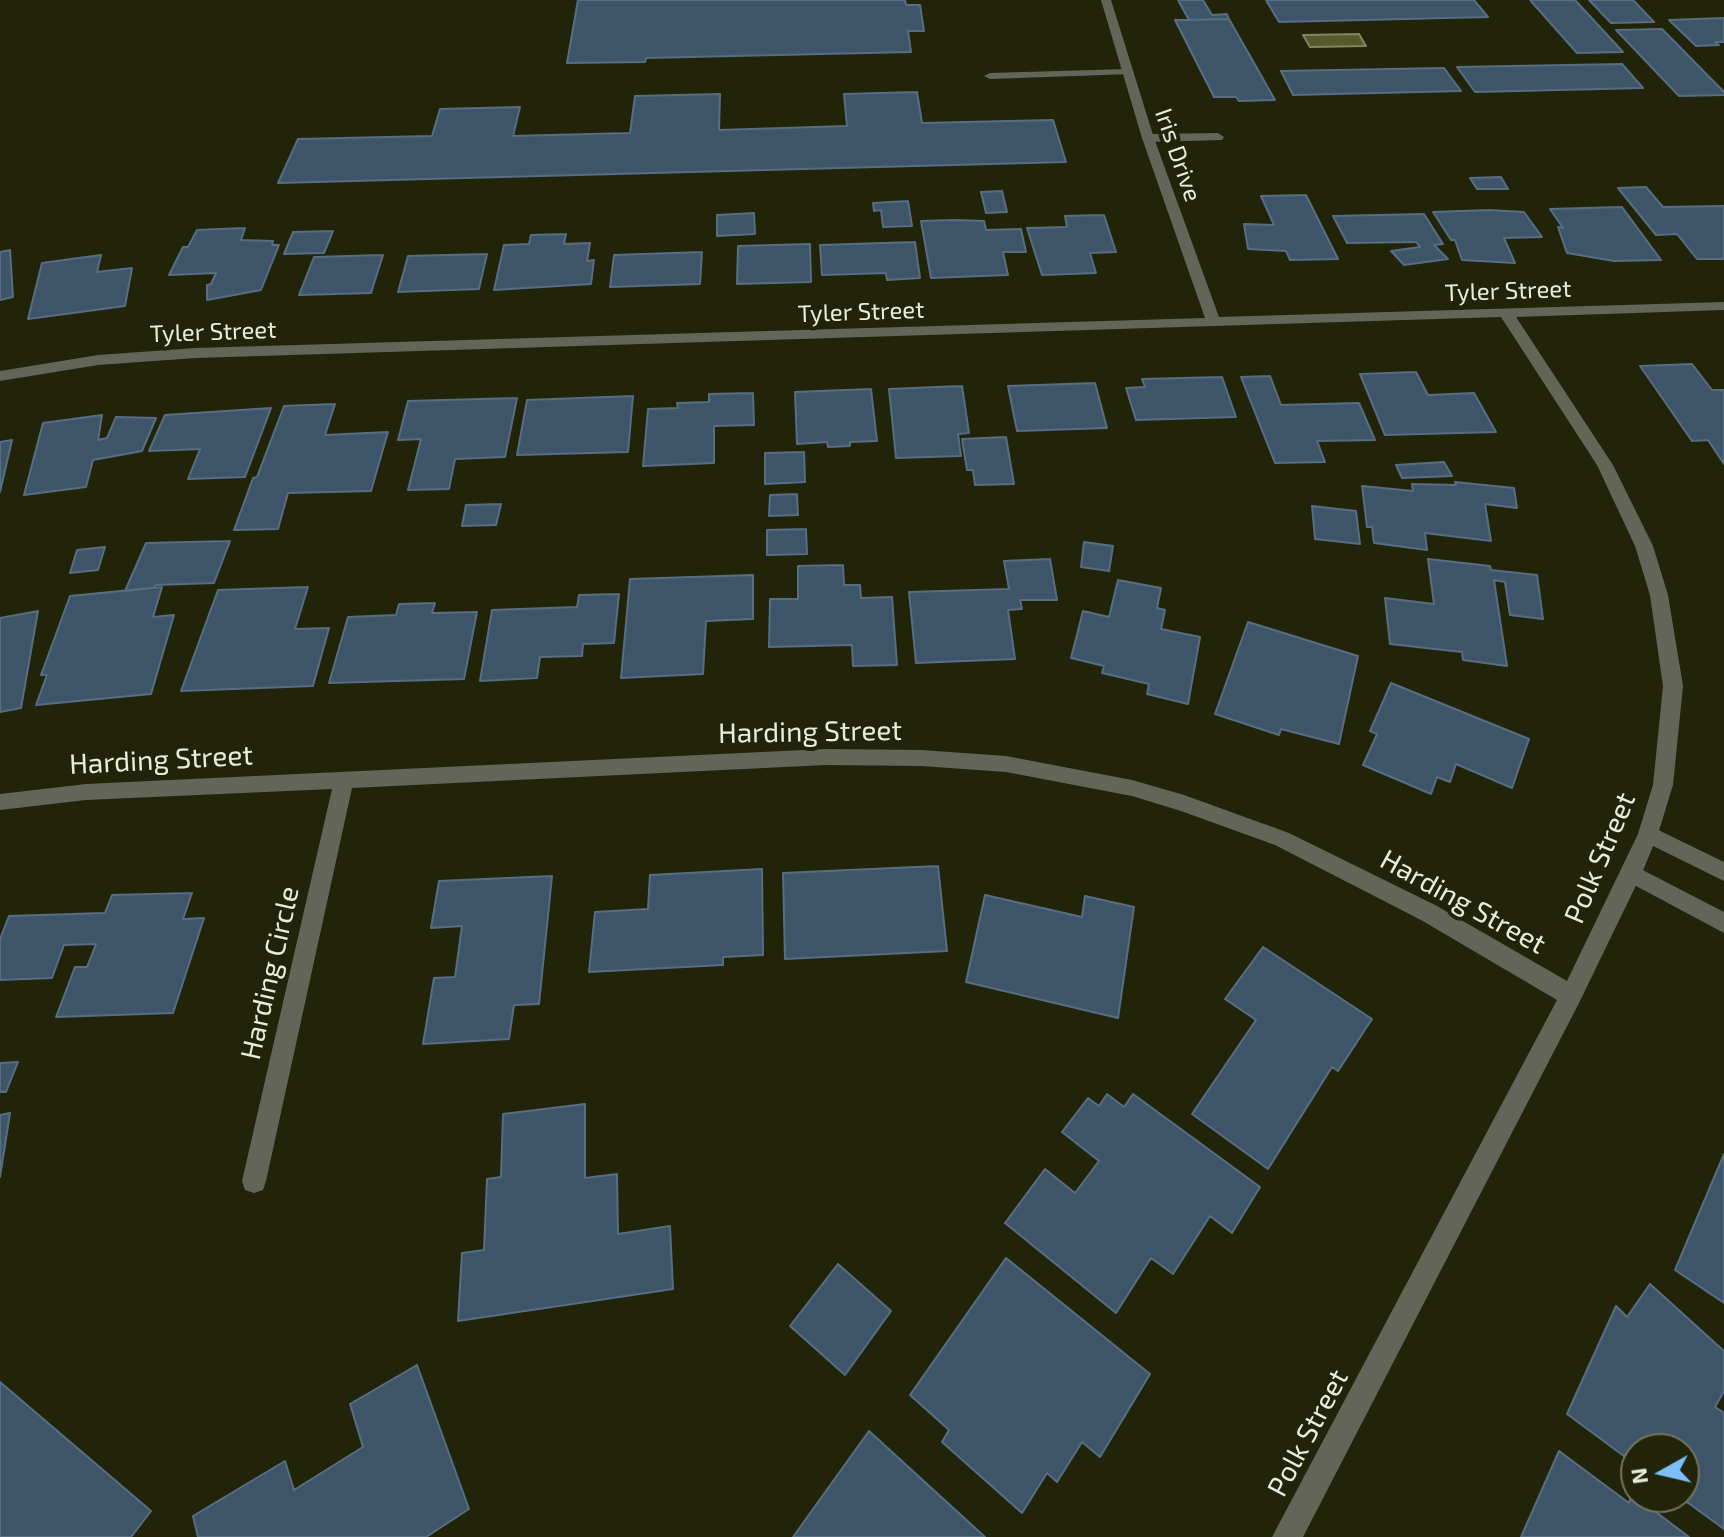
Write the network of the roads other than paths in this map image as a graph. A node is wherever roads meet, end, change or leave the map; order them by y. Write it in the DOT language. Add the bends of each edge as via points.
graph roads {
  1 [pos="1106,0"];
  2 [pos="1128,72"];
  3 [pos="990,76"];
  4 [pos="1218,137"];
  5 [pos="1148,138"];
  6 [pos="1724,306"];
  7 [pos="1506,313"];
  8 [pos="1214,323"];
  9 [pos="0,376"];
  10 [pos="344,778"];
  11 [pos="0,802"];
  12 [pos="1648,834"];
  13 [pos="1724,872"];
  14 [pos="1631,873"];
  15 [pos="1724,923"];
  16 [pos="1571,996"];
  17 [pos="254,1181"];
  18 [pos="1287,1537"];
  1 -- 2 [label="street, Iris Drive"];
  2 -- 3 [label="street"];
  2 -- 5 [label="street, Iris Drive"];
  4 -- 5 [label="street"];
  5 -- 8 [label="street, Iris Drive"];
  6 -- 7 [label="street, Tyler Street"];
  7 -- 8 [label="street, Tyler Street"];
  7 -- 12 [label="street, Polk Street" via="1610,476 1644,546 1659,595 1673,686 1665,770"];
  8 -- 9 [label="street, Tyler Street" via="196,353 98,360"];
  10 -- 11 [label="street, Harding Street"];
  10 -- 16 [label="street, Harding Street" via="874,756 1048,770 1184,803 1282,839 1429,913"];
  10 -- 17 [label="street, Harding Circle"];
  12 -- 13 [label="street"];
  12 -- 14 [label="street, Polk Street"];
  14 -- 15 [label="street"];
  14 -- 16 [label="street, Polk Street"];
  16 -- 18 [label="street, Polk Street"];
}
